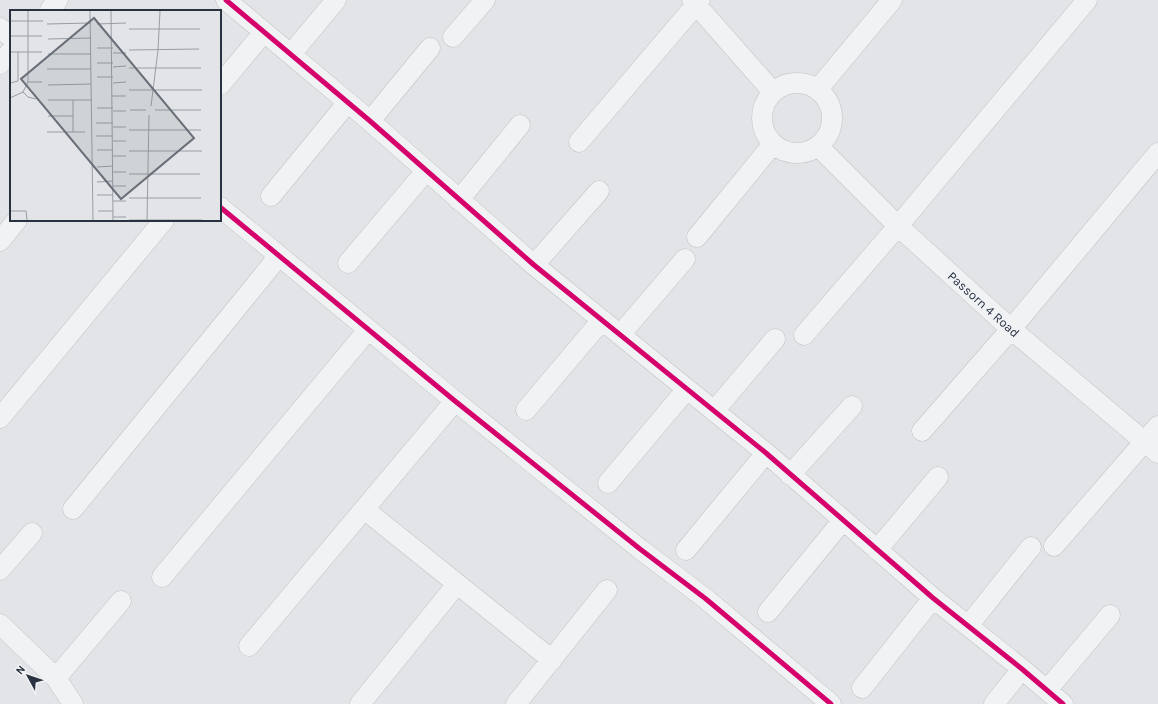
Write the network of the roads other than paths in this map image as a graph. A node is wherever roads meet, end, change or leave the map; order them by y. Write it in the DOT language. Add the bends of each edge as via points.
graph roads {
  1 [pos="226,0"];
  2 [pos="336,0"];
  3 [pos="485,0"];
  4 [pos="892,0"];
  5 [pos="1087,0"];
  6 [pos="696,2"];
  7 [pos="0,28"];
  8 [pos="264,32"];
  9 [pos="10,36"];
  10 [pos="453,37"];
  11 [pos="430,48"];
  12 [pos="10,52"];
  13 [pos="291,54"];
  14 [pos="0,64"];
  15 [pos="221,84"];
  16 [pos="818,89"];
  17 [pos="773,92"];
  18 [pos="348,102"];
  19 [pos="370,121"];
  20 [pos="520,125"];
  21 [pos="579,142"];
  22 [pos="773,144"];
  23 [pos="818,146"];
  24 [pos="1158,153"];
  25 [pos="426,171"];
  26 [pos="599,191"];
  27 [pos="271,196"];
  28 [pos="459,200"];
  29 [pos="221,208"];
  30 [pos="16,221"];
  31 [pos="163,221"];
  32 [pos="898,226"];
  33 [pos="697,237"];
  34 [pos="0,241"];
  35 [pos="280,256"];
  36 [pos="685,259"];
  37 [pos="348,263"];
  38 [pos="534,265"];
  39 [pos="602,320"];
  40 [pos="1012,329"];
  41 [pos="368,330"];
  42 [pos="620,335"];
  43 [pos="804,335"];
  44 [pos="775,339"];
  45 [pos="687,389"];
  46 [pos="455,401"];
  47 [pos="852,406"];
  48 [pos="526,410"];
  49 [pos="714,411"];
  50 [pos="0,418"];
  51 [pos="1158,426"];
  52 [pos="922,431"];
  53 [pos="1151,448"];
  54 [pos="766,453"];
  55 [pos="790,475"];
  56 [pos="938,477"];
  57 [pos="608,483"];
  58 [pos="72,509"];
  59 [pos="364,509"];
  60 [pos="843,520"];
  61 [pos="32,533"];
  62 [pos="1054,546"];
  63 [pos="1031,547"];
  64 [pos="686,550"];
  65 [pos="877,550"];
  66 [pos="0,570"];
  67 [pos="162,577"];
  68 [pos="456,584"];
  69 [pos="607,590"];
  70 [pos="933,598"];
  71 [pos="121,601"];
  72 [pos="768,612"];
  73 [pos="1110,615"];
  74 [pos="0,624"];
  75 [pos="968,626"];
  76 [pos="249,646"];
  77 [pos="552,660"];
  78 [pos="1022,669"];
  79 [pos="56,678"];
  80 [pos="862,688"];
  81 [pos="1047,690"];
  82 [pos="73,704"];
  83 [pos="360,704"];
  84 [pos="516,704"];
  85 [pos="831,704"];
  86 [pos="994,704"];
  87 [pos="1063,704"];
  1 -- 8 [label="street"];
  2 -- 13 [label="street"];
  3 -- 10 [label="street"];
  4 -- 16 [label="street"];
  5 -- 32 [label="street"];
  6 -- 17 [label="street"];
  6 -- 21 [label="street"];
  7 -- 9 [label="street"];
  8 -- 13 [label="street"];
  8 -- 15 [label="street"];
  11 -- 19 [label="street"];
  12 -- 14 [label="street"];
  13 -- 18 [label="street"];
  16 -- 17 [label="street" via="795,82 783,85"];
  16 -- 23 [label="street" via="827,99 831,111 831,124"];
  17 -- 22 [label="street" via="762,112 762,124"];
  18 -- 19 [label="street"];
  18 -- 27 [label="street"];
  19 -- 25 [label="street"];
  20 -- 28 [label="street"];
  22 -- 23 [label="street" via="795,153 807,152"];
  22 -- 33 [label="street"];
  23 -- 32 [label="street, Passorn 4 Road"];
  24 -- 40 [label="street"];
  25 -- 28 [label="street"];
  25 -- 37 [label="street"];
  26 -- 38 [label="street"];
  28 -- 38 [label="street"];
  29 -- 35 [label="street"];
  30 -- 34 [label="street"];
  31 -- 50 [label="street"];
  32 -- 40 [label="street, Passorn 4 Road"];
  32 -- 43 [label="street"];
  35 -- 41 [label="street"];
  35 -- 58 [label="street"];
  36 -- 42 [label="street"];
  38 -- 39 [label="street"];
  39 -- 42 [label="street"];
  39 -- 48 [label="street"];
  40 -- 52 [label="street"];
  40 -- 53 [label="street, Passorn 4 Road"];
  41 -- 46 [label="street"];
  41 -- 67 [label="street"];
  42 -- 45 [label="street"];
  44 -- 49 [label="street"];
  45 -- 49 [label="street"];
  45 -- 57 [label="street"];
  46 -- 59 [label="street"];
  46 -- 85 [label="street" via="706,599"];
  47 -- 55 [label="street"];
  49 -- 54 [label="street"];
  51 -- 53 [label="street"];
  53 -- 62 [label="street"];
  54 -- 55 [label="street"];
  54 -- 64 [label="street"];
  55 -- 60 [label="street"];
  56 -- 65 [label="street"];
  59 -- 68 [label="street"];
  59 -- 76 [label="street"];
  60 -- 65 [label="street"];
  60 -- 72 [label="street"];
  61 -- 66 [label="street"];
  63 -- 75 [label="street"];
  65 -- 70 [label="street"];
  68 -- 77 [label="street"];
  68 -- 83 [label="street"];
  69 -- 77 [label="street"];
  70 -- 75 [label="street"];
  70 -- 80 [label="street"];
  71 -- 79 [label="street"];
  73 -- 81 [label="street"];
  74 -- 79 [label="street"];
  75 -- 78 [label="street"];
  77 -- 84 [label="street"];
  78 -- 81 [label="street"];
  78 -- 86 [label="street"];
  79 -- 82 [label="street"];
  81 -- 87 [label="street"];
}
